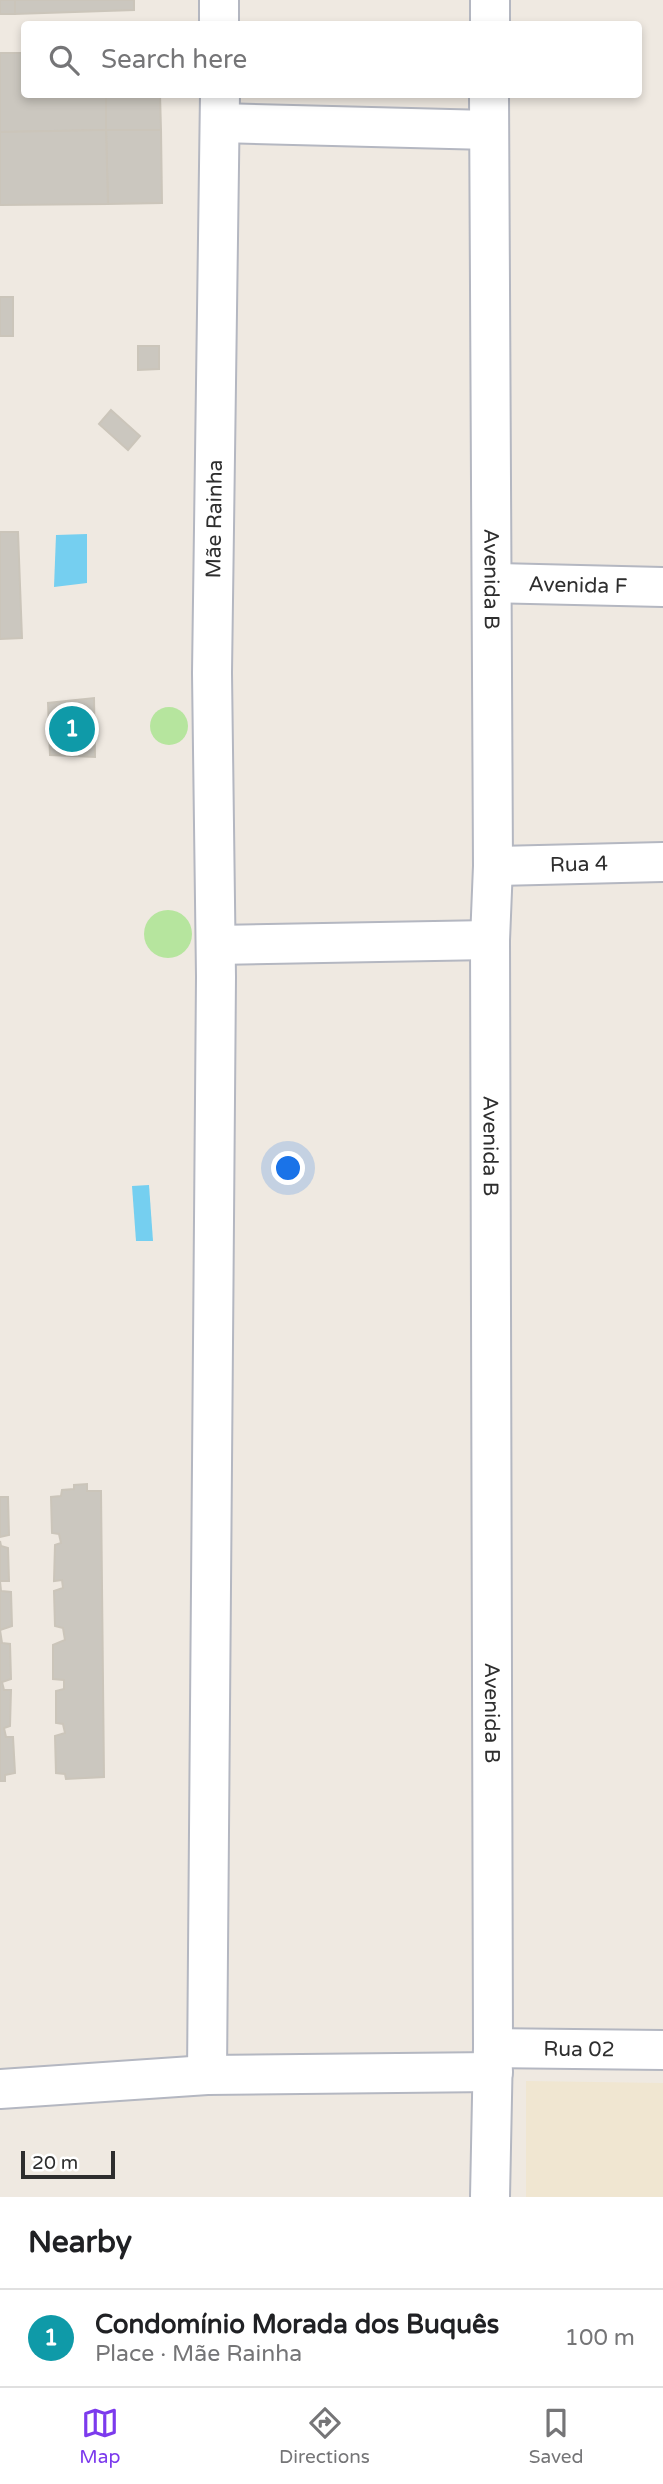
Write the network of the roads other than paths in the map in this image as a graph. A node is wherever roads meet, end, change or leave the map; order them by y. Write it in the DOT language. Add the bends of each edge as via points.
graph roads {
  1 [pos="219,0"];
  2 [pos="490,0"];
  3 [pos="219,21"];
  4 [pos="490,21"];
  5 [pos="220,109"];
  6 [pos="489,112"];
  7 [pos="492,583"];
  8 [pos="663,587"];
  9 [pos="663,863"];
  10 [pos="493,866"];
  11 [pos="490,940"];
  12 [pos="216,945"];
  13 [pos="663,2050"];
  14 [pos="493,2060"];
  15 [pos="206,2075"];
  16 [pos="0,2090"];
  17 [pos="490,2197"];
  1 -- 3 [label="street"];
  2 -- 4 [label="street"];
  5 -- 6 [label="street"];
  5 -- 12 [label="street, Mãe Rainha" via="212,673"];
  6 -- 7 [label="street, Avenida B"];
  7 -- 8 [label="street, Avenida F"];
  7 -- 10 [label="street, Avenida B"];
  9 -- 10 [label="street, Rua 4"];
  10 -- 11 [label="street, Avenida B"];
  11 -- 12 [label="street"];
  11 -- 14 [label="street, Avenida B"];
  12 -- 15 [label="street, Mãe Rainha"];
  13 -- 14 [label="street, Rua 02"];
  14 -- 15 [label="street, Rua 02"];
  14 -- 17 [label="street, Avenida B"];
  15 -- 16 [label="street, Rua 02"];
}
